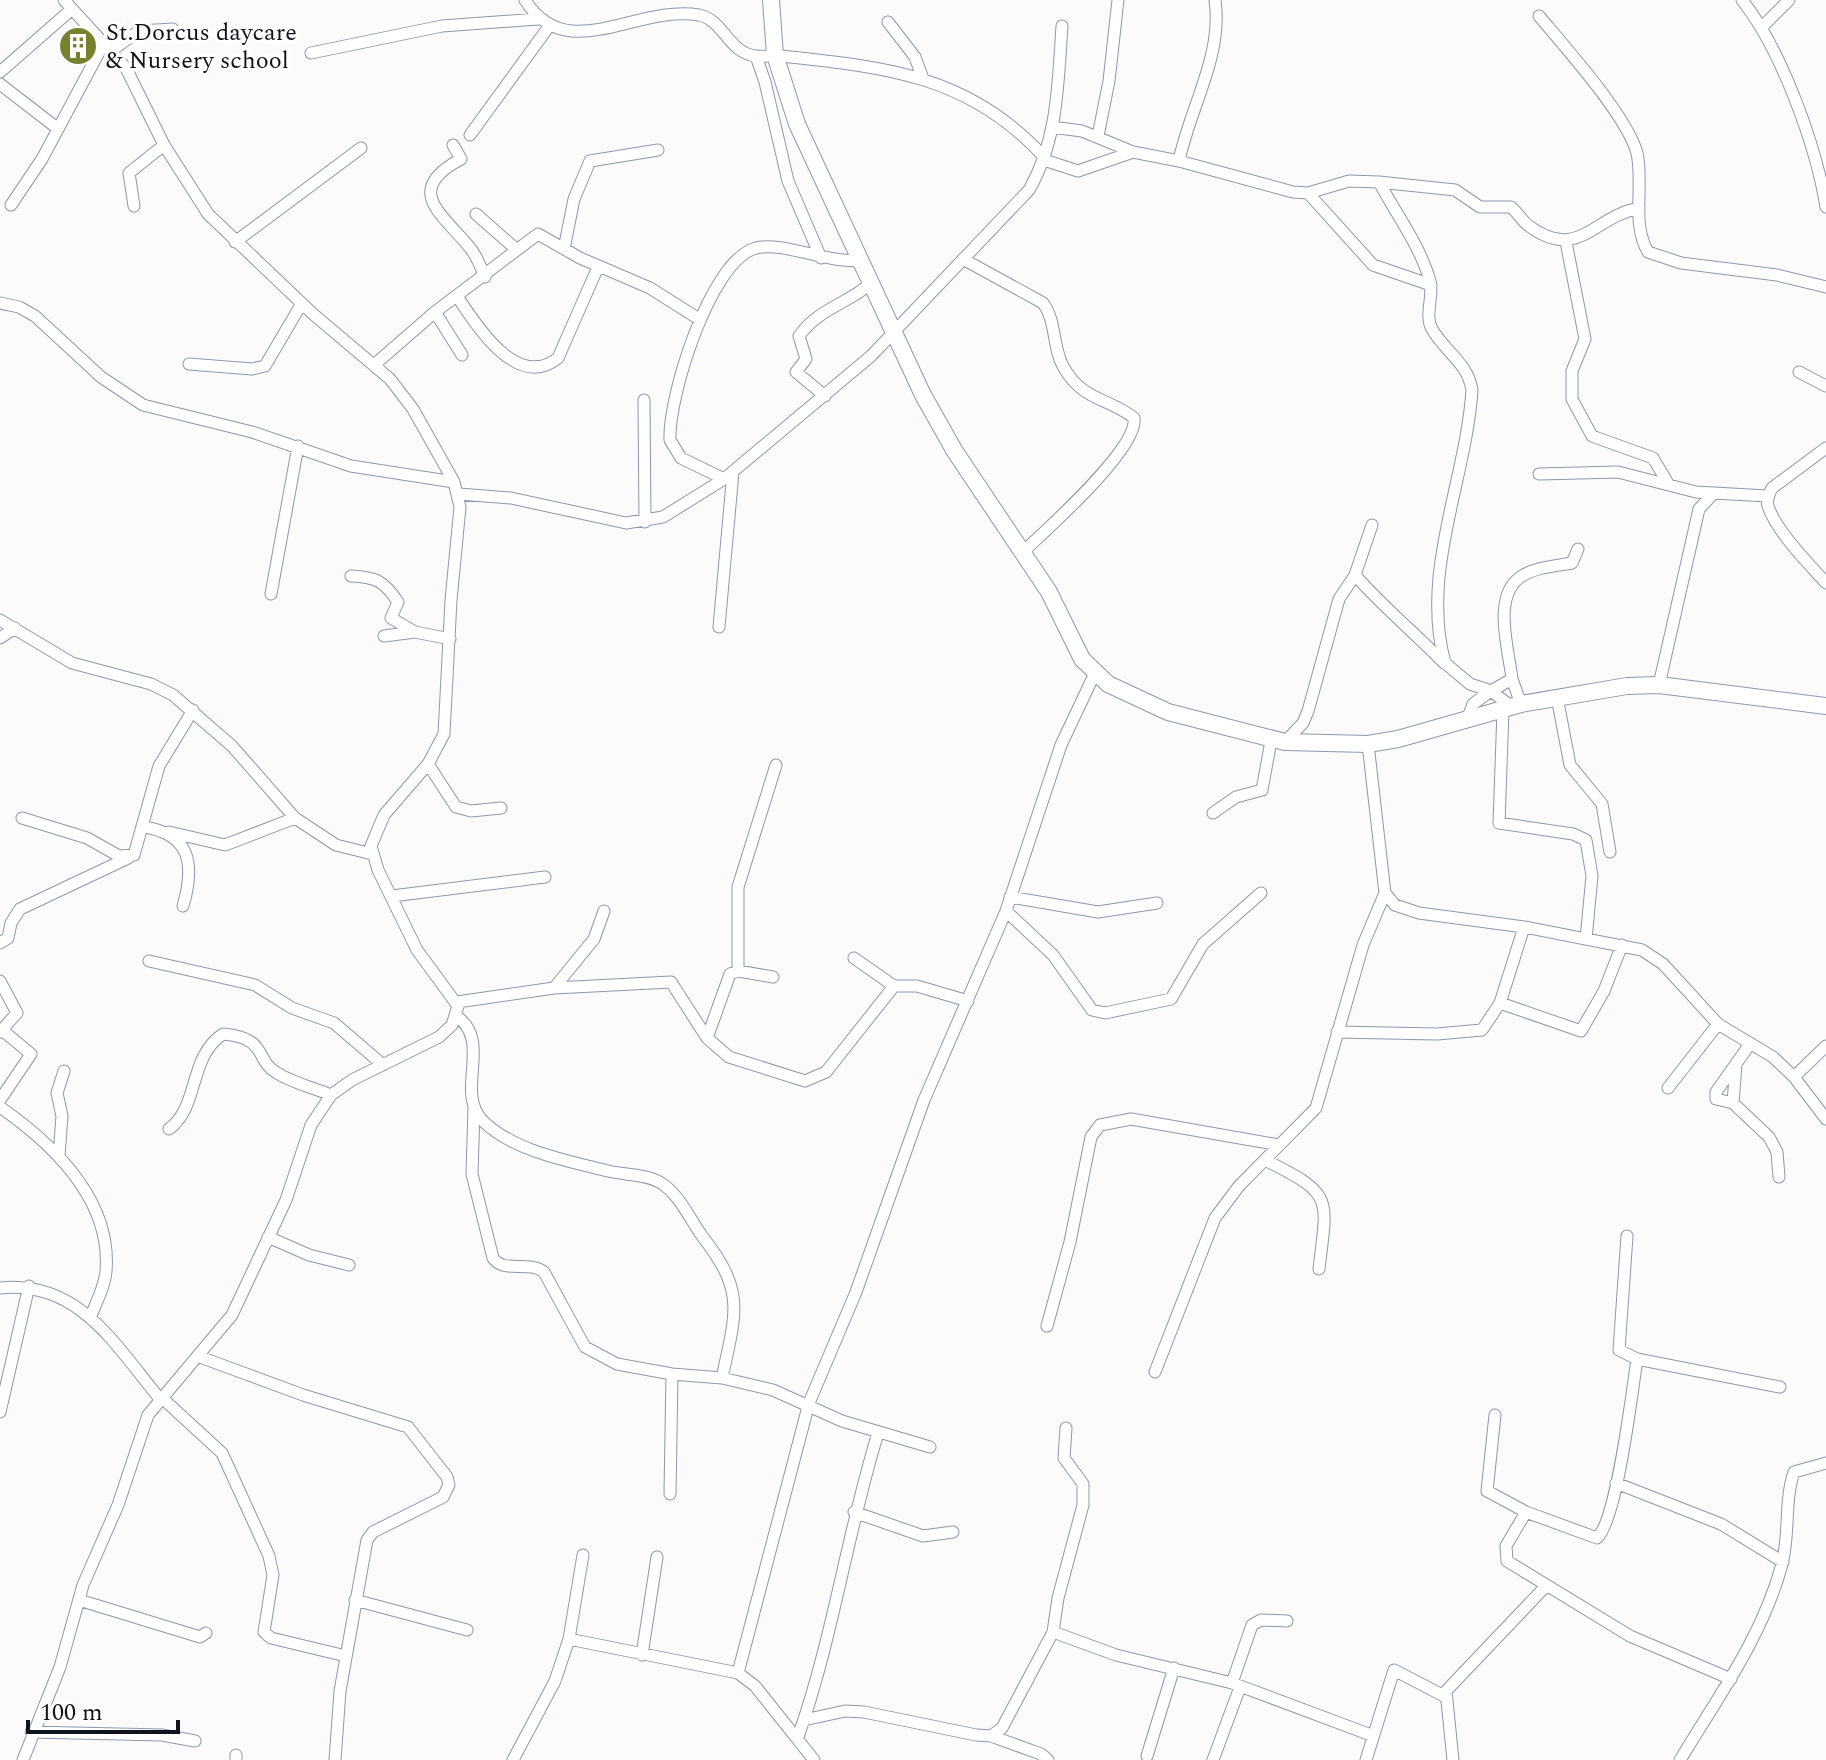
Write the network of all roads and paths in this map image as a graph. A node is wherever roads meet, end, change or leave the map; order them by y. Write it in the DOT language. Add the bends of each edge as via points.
graph roads {
  1 [pos="525,0"];
  2 [pos="771,0"];
  3 [pos="1118,0"];
  4 [pos="1215,0"];
  5 [pos="1742,0"];
  6 [pos="1789,0"];
  7 [pos="68,5"];
  8 [pos="1539,16"];
  9 [pos="538,19"];
  10 [pos="888,22"];
  11 [pos="550,25"];
  12 [pos="1062,26"];
  13 [pos="1763,26"];
  14 [pos="173,29"];
  15 [pos="108,46"];
  16 [pos="311,53"];
  17 [pos="775,55"];
  18 [pos="756,56"];
  19 [pos="0,72"];
  20 [pos="923,79"];
  21 [pos="0,84"];
  22 [pos="1052,127"];
  23 [pos="57,128"];
  24 [pos="470,135"];
  25 [pos="1098,136"];
  26 [pos="164,145"];
  27 [pos="453,145"];
  28 [pos="361,148"];
  29 [pos="658,150"];
  30 [pos="1133,152"];
  31 [pos="1045,159"];
  32 [pos="1179,161"];
  33 [pos="1379,182"];
  34 [pos="1308,193"];
  35 [pos="11,205"];
  36 [pos="134,206"];
  37 [pos="1826,207"];
  38 [pos="1639,208"];
  39 [pos="476,214"];
  40 [pos="235,242"];
  41 [pos="1566,242"];
  42 [pos="564,249"];
  43 [pos="517,250"];
  44 [pos="821,258"];
  45 [pos="963,259"];
  46 [pos="862,260"];
  47 [pos="598,267"];
  48 [pos="485,277"];
  49 [pos="871,283"];
  50 [pos="1431,285"];
  51 [pos="1826,287"];
  52 [pos="457,296"];
  53 [pos="0,303"];
  54 [pos="302,303"];
  55 [pos="435,312"];
  56 [pos="699,319"];
  57 [pos="894,333"];
  58 [pos="462,355"];
  59 [pos="189,364"];
  60 [pos="374,365"];
  61 [pos="1799,372"];
  62 [pos="1826,386"];
  63 [pos="825,396"];
  64 [pos="644,400"];
  65 [pos="298,446"];
  66 [pos="1826,448"];
  67 [pos="1539,474"];
  68 [pos="728,476"];
  69 [pos="1669,485"];
  70 [pos="456,488"];
  71 [pos="1713,494"];
  72 [pos="1767,496"];
  73 [pos="645,522"];
  74 [pos="1372,525"];
  75 [pos="1578,549"];
  76 [pos="1023,552"];
  77 [pos="1355,575"];
  78 [pos="351,576"];
  79 [pos="1826,583"];
  80 [pos="271,594"];
  81 [pos="0,620"];
  82 [pos="719,627"];
  83 [pos="15,628"];
  84 [pos="415,632"];
  85 [pos="384,636"];
  86 [pos="0,638"];
  87 [pos="450,639"];
  88 [pos="1445,663"];
  89 [pos="1095,673"];
  90 [pos="1512,679"];
  91 [pos="1659,685"];
  92 [pos="1491,691"];
  93 [pos="1557,697"];
  94 [pos="1826,706"];
  95 [pos="1512,707"];
  96 [pos="193,710"];
  97 [pos="1467,720"];
  98 [pos="1278,741"];
  99 [pos="1368,744"];
  100 [pos="428,764"];
  101 [pos="776,765"];
  102 [pos="501,808"];
  103 [pos="1213,813"];
  104 [pos="22,818"];
  105 [pos="295,818"];
  106 [pos="144,827"];
  107 [pos="169,832"];
  108 [pos="1610,852"];
  109 [pos="372,854"];
  110 [pos="128,858"];
  111 [pos="545,877"];
  112 [pos="1261,893"];
  113 [pos="1385,893"];
  114 [pos="392,896"];
  115 [pos="1010,897"];
  116 [pos="1157,903"];
  117 [pos="183,906"];
  118 [pos="604,911"];
  119 [pos="1006,911"];
  120 [pos="1524,927"];
  121 [pos="1586,939"];
  122 [pos="0,943"];
  123 [pos="1622,945"];
  124 [pos="854,958"];
  125 [pos="149,961"];
  126 [pos="738,971"];
  127 [pos="773,977"];
  128 [pos="0,981"];
  129 [pos="894,986"];
  130 [pos="554,988"];
  131 [pos="968,1001"];
  132 [pos="457,1002"];
  133 [pos="1500,1003"];
  134 [pos="456,1016"];
  135 [pos="1718,1024"];
  136 [pos="1,1031"];
  137 [pos="1337,1032"];
  138 [pos="707,1038"];
  139 [pos="1750,1044"];
  140 [pos="1826,1046"];
  141 [pos="1736,1063"];
  142 [pos="383,1065"];
  143 [pos="64,1071"];
  144 [pos="1794,1077"];
  145 [pos="1668,1088"];
  146 [pos="331,1095"];
  147 [pos="0,1100"];
  148 [pos="1733,1103"];
  149 [pos="0,1107"];
  150 [pos="474,1108"];
  151 [pos="1826,1119"];
  152 [pos="169,1129"];
  153 [pos="1279,1145"];
  154 [pos="59,1156"];
  155 [pos="1267,1161"];
  156 [pos="1779,1177"];
  157 [pos="1627,1236"];
  158 [pos="268,1237"];
  159 [pos="349,1265"];
  160 [pos="1319,1269"];
  161 [pos="29,1286"];
  162 [pos="0,1288"];
  163 [pos="90,1318"];
  164 [pos="1047,1326"];
  165 [pos="200,1357"];
  166 [pos="1637,1359"];
  167 [pos="1155,1372"];
  168 [pos="672,1374"];
  169 [pos="722,1378"];
  170 [pos="1780,1387"];
  171 [pos="161,1398"];
  172 [pos="809,1403"];
  173 [pos="0,1412"];
  174 [pos="1495,1415"];
  175 [pos="1066,1428"];
  176 [pos="878,1433"];
  177 [pos="930,1447"];
  178 [pos="1826,1463"];
  179 [pos="1616,1483"];
  180 [pos="670,1494"];
  181 [pos="854,1512"];
  182 [pos="1526,1512"];
  183 [pos="953,1532"];
  184 [pos="583,1555"];
  185 [pos="657,1557"];
  186 [pos="1783,1562"];
  187 [pos="1545,1587"];
  188 [pos="79,1600"];
  189 [pos="355,1600"];
  190 [pos="1287,1621"];
  191 [pos="467,1630"];
  192 [pos="1053,1632"];
  193 [pos="206,1633"];
  194 [pos="569,1639"];
  195 [pos="642,1655"];
  196 [pos="346,1656"];
  197 [pos="1174,1668"];
  198 [pos="738,1673"];
  199 [pos="1731,1679"];
  200 [pos="1236,1685"];
  201 [pos="1444,1696"];
  202 [pos="804,1720"];
  203 [pos="31,1732"];
  204 [pos="1371,1735"];
  205 [pos="991,1736"];
  206 [pos="798,1737"];
  207 [pos="195,1741"];
  208 [pos="1147,1756"];
  209 [pos="813,1759"];
  210 [pos="23,1760"];
  211 [pos="335,1760"];
  212 [pos="513,1760"];
  213 [pos="1048,1760"];
  214 [pos="1213,1760"];
  215 [pos="1366,1760"];
  216 [pos="1453,1760"];
  217 [pos="1680,1760"];
  1 -- 9 [label="street"];
  2 -- 17 [label="street"];
  3 -- 25 [label="street"];
  4 -- 32 [label="street" via="1214,53 1186,126"];
  5 -- 13 [label="street"];
  6 -- 13 [label="street"];
  7 -- 15 [label="street"];
  7 -- 19 [label="street"];
  8 -- 38 [label="street" via="1631,140 1637,152"];
  9 -- 11 [label="street"];
  9 -- 16 [label="street" via="442,26"];
  10 -- 20 [label="street" via="915,57"];
  11 -- 18 [label="street" via="579,33 638,17 696,15 711,20 733,46"];
  11 -- 24 [label="street"];
  12 -- 22 [label="street"];
  13 -- 37 [label="street" via="1816,159"];
  14 -- 15 [label="street" via="139,31"];
  15 -- 23 [label="street"];
  15 -- 26 [label="street" via="126,68"];
  17 -- 18 [label="street"];
  17 -- 20 [label="street"];
  17 -- 46 [label="street" via="797,124"];
  18 -- 44 [label="street" via="788,181"];
  20 -- 31 [label="street" via="980,101 1010,122"];
  21 -- 23 [label="street"];
  22 -- 25 [label="street"];
  22 -- 31 [label="street"];
  23 -- 35 [label="street"];
  25 -- 30 [label="street"];
  26 -- 36 [label="street" via="129,173"];
  26 -- 40 [label="street" via="208,214"];
  27 -- 48 [label="street" via="461,159 433,180 429,191 440,217 473,252"];
  28 -- 40 [label="street"];
  29 -- 42 [label="street" via="590,161 574,199"];
  30 -- 31 [label="street" via="1078,171"];
  30 -- 32 [label="street"];
  31 -- 45 [label="street" via="1029,190"];
  32 -- 34 [label="street"];
  33 -- 34 [label="street" via="1349,181"];
  33 -- 41 [label="street" via="1455,190 1480,207 1511,207 1533,229"];
  33 -- 50 [label="street"];
  34 -- 50 [label="street" via="1373,265"];
  38 -- 41 [label="street" via="1612,215 1587,235"];
  38 -- 51 [label="street" via="1643,245 1655,256"];
  39 -- 43 [label="street"];
  40 -- 54 [label="street"];
  41 -- 69 [label="street" via="1585,339 1572,371 1572,399 1592,436 1653,458"];
  42 -- 43 [label="street" via="538,234"];
  42 -- 47 [label="street"];
  43 -- 48 [label="street"];
  44 -- 46 [label="street"];
  44 -- 56 [label="street" via="753,249 721,281"];
  45 -- 57 [label="street"];
  45 -- 76 [label="street" via="1043,303 1050,311 1062,366 1074,383 1134,418 1130,435 1107,468"];
  46 -- 49 [label="street"];
  47 -- 52 [label="street" via="558,358 550,365 527,367 483,337"];
  47 -- 56 [label="street" via="640,283"];
  48 -- 52 [label="street"];
  49 -- 57 [label="street"];
  49 -- 63 [label="street" via="816,316 799,336 806,359 796,372"];
  50 -- 88 [label="street" via="1429,322 1466,370 1472,390 1438,586 1436,613"];
  52 -- 55 [label="street"];
  53 -- 65 [label="street" via="35,316 101,377 143,405"];
  54 -- 59 [label="street" via="265,366"];
  54 -- 60 [label="street"];
  55 -- 58 [label="street"];
  55 -- 60 [label="street"];
  56 -- 68 [label="street" via="670,440 681,458"];
  57 -- 63 [label="street"];
  57 -- 76 [label="street" via="954,450"];
  60 -- 70 [label="street" via="407,401"];
  61 -- 62 [label="street"];
  63 -- 68 [label="street"];
  64 -- 73 [label="street"];
  65 -- 70 [label="street" via="351,466"];
  65 -- 80 [label="street"];
  66 -- 72 [label="street"];
  67 -- 69 [label="street" via="1618,472"];
  68 -- 73 [label="street" via="663,517"];
  68 -- 82 [label="street"];
  69 -- 71 [label="street"];
  70 -- 73 [label="street" via="591,518"];
  70 -- 87 [label="street"];
  71 -- 72 [label="street"];
  71 -- 91 [label="street" via="1699,509"];
  72 -- 79 [label="street" via="1768,506 1798,551"];
  74 -- 77 [label="street"];
  75 -- 90 [label="street" via="1572,563 1530,572 1510,588 1505,635"];
  76 -- 89 [label="street" via="1082,659"];
  77 -- 88 [label="street"];
  77 -- 98 [label="street" via="1339,599 1303,723"];
  78 -- 84 [label="street" via="383,582 398,602 391,618"];
  81 -- 83 [label="street"];
  83 -- 86 [label="street"];
  83 -- 96 [label="street" via="72,663 151,684"];
  84 -- 85 [label="street"];
  84 -- 87 [label="street"];
  87 -- 100 [label="street" via="444,734"];
  88 -- 92 [label="street" via="1470,684"];
  89 -- 98 [label="street" via="1168,712"];
  89 -- 115 [label="street" via="1061,745"];
  90 -- 92 [label="street"];
  90 -- 95 [label="street"];
  91 -- 93 [label="street"];
  91 -- 94 [label="street"];
  92 -- 95 [label="street"];
  92 -- 97 [label="street" via="1473,704"];
  93 -- 95 [label="street"];
  93 -- 108 [label="street" via="1570,765 1602,804"];
  95 -- 97 [label="street"];
  95 -- 121 [label="street" via="1499,823 1586,840 1592,876"];
  96 -- 105 [label="street"];
  96 -- 106 [label="street" via="159,766"];
  97 -- 99 [label="street"];
  98 -- 99 [label="street"];
  98 -- 103 [label="street" via="1262,790 1236,797"];
  99 -- 113 [label="street"];
  100 -- 102 [label="street" via="456,807"];
  100 -- 109 [label="street" via="384,815"];
  101 -- 126 [label="street" via="738,887"];
  104 -- 110 [label="street" via="87,838"];
  105 -- 107 [label="street" via="225,845"];
  105 -- 109 [label="street" via="328,841"];
  106 -- 107 [label="street"];
  106 -- 110 [label="street" via="138,848"];
  107 -- 117 [label="street" via="182,846 188,864"];
  109 -- 114 [label="street"];
  110 -- 122 [label="street" via="20,909 8,938"];
  111 -- 114 [label="street"];
  112 -- 119 [label="street" via="1203,944 1171,999 1105,1013 1092,1010 1053,955"];
  113 -- 120 [label="street" via="1395,905 1419,913"];
  113 -- 137 [label="street"];
  114 -- 132 [label="street" via="417,950"];
  115 -- 116 [label="street" via="1098,912"];
  115 -- 119 [label="street"];
  118 -- 130 [label="street" via="594,939"];
  119 -- 131 [label="street"];
  120 -- 121 [label="street"];
  120 -- 133 [label="street"];
  121 -- 123 [label="street"];
  123 -- 133 [label="street" via="1581,1031"];
  123 -- 135 [label="street" via="1653,955"];
  124 -- 129 [label="street"];
  125 -- 142 [label="street" via="255,985 292,1008 334,1023"];
  126 -- 127 [label="street"];
  126 -- 138 [label="street" via="728,976"];
  128 -- 136 [label="street" via="17,1013"];
  129 -- 131 [label="street" via="917,986"];
  129 -- 138 [label="street" via="826,1072 805,1081 729,1057"];
  130 -- 132 [label="street"];
  130 -- 138 [label="street" via="671,982"];
  131 -- 172 [label="street" via="924,1100 856,1292"];
  132 -- 134 [label="street"];
  133 -- 137 [label="street" via="1482,1030"];
  134 -- 142 [label="street" via="439,1037"];
  134 -- 150 [label="street" via="473,1038"];
  135 -- 139 [label="street"];
  135 -- 145 [label="street"];
  136 -- 147 [label="street" via="31,1054"];
  137 -- 153 [label="street" via="1316,1108"];
  139 -- 141 [label="street"];
  139 -- 144 [label="street"];
  140 -- 144 [label="street"];
  141 -- 148 [label="street"];
  141 -- 148 [label="street" via="1716,1092 1719,1102"];
  142 -- 146 [label="street"];
  143 -- 154 [label="street" via="57,1093 62,1116"];
  144 -- 151 [label="street"];
  146 -- 152 [label="street" via="275,1073 258,1047 223,1034 203,1053 181,1117"];
  146 -- 158 [label="street" via="311,1125"];
  148 -- 156 [label="street" via="1769,1137 1777,1152"];
  149 -- 154 [label="street"];
  150 -- 168 [label="street" via="472,1174 497,1264 544,1272 585,1347 617,1364"];
  150 -- 169 [label="street" via="481,1120 510,1140 655,1180 673,1193 732,1282 731,1336"];
  153 -- 155 [label="street"];
  153 -- 164 [label="street" via="1131,1119 1100,1125 1091,1137"];
  154 -- 163 [label="street" via="76,1176 102,1232 106,1274"];
  155 -- 160 [label="street" via="1304,1179 1322,1199 1327,1210"];
  155 -- 167 [label="street" via="1215,1218"];
  157 -- 166 [label="street" via="1618,1346"];
  158 -- 159 [label="street"];
  158 -- 165 [label="street" via="232,1315"];
  161 -- 162 [label="street"];
  161 -- 163 [label="street" via="67,1299"];
  161 -- 173 [label="street"];
  163 -- 171 [label="street"];
  165 -- 171 [label="street"];
  165 -- 189 [label="street" via="408,1427 447,1477 443,1497 369,1535"];
  166 -- 170 [label="street"];
  166 -- 179 [label="street"];
  168 -- 169 [label="street"];
  168 -- 180 [label="street"];
  169 -- 172 [label="street"];
  171 -- 188 [label="street" via="144,1424"];
  171 -- 196 [label="street" via="222,1453 269,1556 273,1575 264,1632"];
  172 -- 176 [label="street"];
  172 -- 198 [label="street"];
  174 -- 182 [label="street" via="1487,1491"];
  175 -- 192 [label="street" via="1064,1458 1085,1493"];
  176 -- 177 [label="street"];
  176 -- 181 [label="street"];
  178 -- 186 [label="street" via="1794,1472"];
  179 -- 182 [label="street" via="1597,1538"];
  179 -- 186 [label="street" via="1721,1524"];
  181 -- 183 [label="street" via="923,1536"];
  181 -- 202 [label="street"];
  182 -- 187 [label="street" via="1504,1554"];
  184 -- 194 [label="street"];
  185 -- 195 [label="street"];
  186 -- 199 [label="street"];
  187 -- 199 [label="street" via="1630,1636"];
  187 -- 201 [label="street"];
  188 -- 193 [label="street" via="200,1637"];
  188 -- 203 [label="street" via="60,1667"];
  189 -- 191 [label="street"];
  189 -- 196 [label="street"];
  190 -- 200 [label="street" via="1252,1625"];
  192 -- 197 [label="street" via="1116,1655"];
  192 -- 205 [label="street" via="1010,1720"];
  194 -- 195 [label="street"];
  194 -- 212 [label="street" via="555,1681"];
  195 -- 198 [label="street"];
  196 -- 211 [label="street" via="334,1731"];
  197 -- 200 [label="street"];
  197 -- 208 [label="street"];
  198 -- 206 [label="street"];
  199 -- 217 [label="street"];
  200 -- 204 [label="street"];
  200 -- 214 [label="street"];
  201 -- 204 [label="street" via="1394,1670"];
  201 -- 216 [label="street"];
  202 -- 205 [label="street" via="864,1712"];
  202 -- 206 [label="street"];
  203 -- 207 [label="street" via="162,1735"];
  203 -- 210 [label="street"];
  204 -- 215 [label="street"];
  205 -- 213 [label="street"];
  206 -- 209 [label="street"];
}
